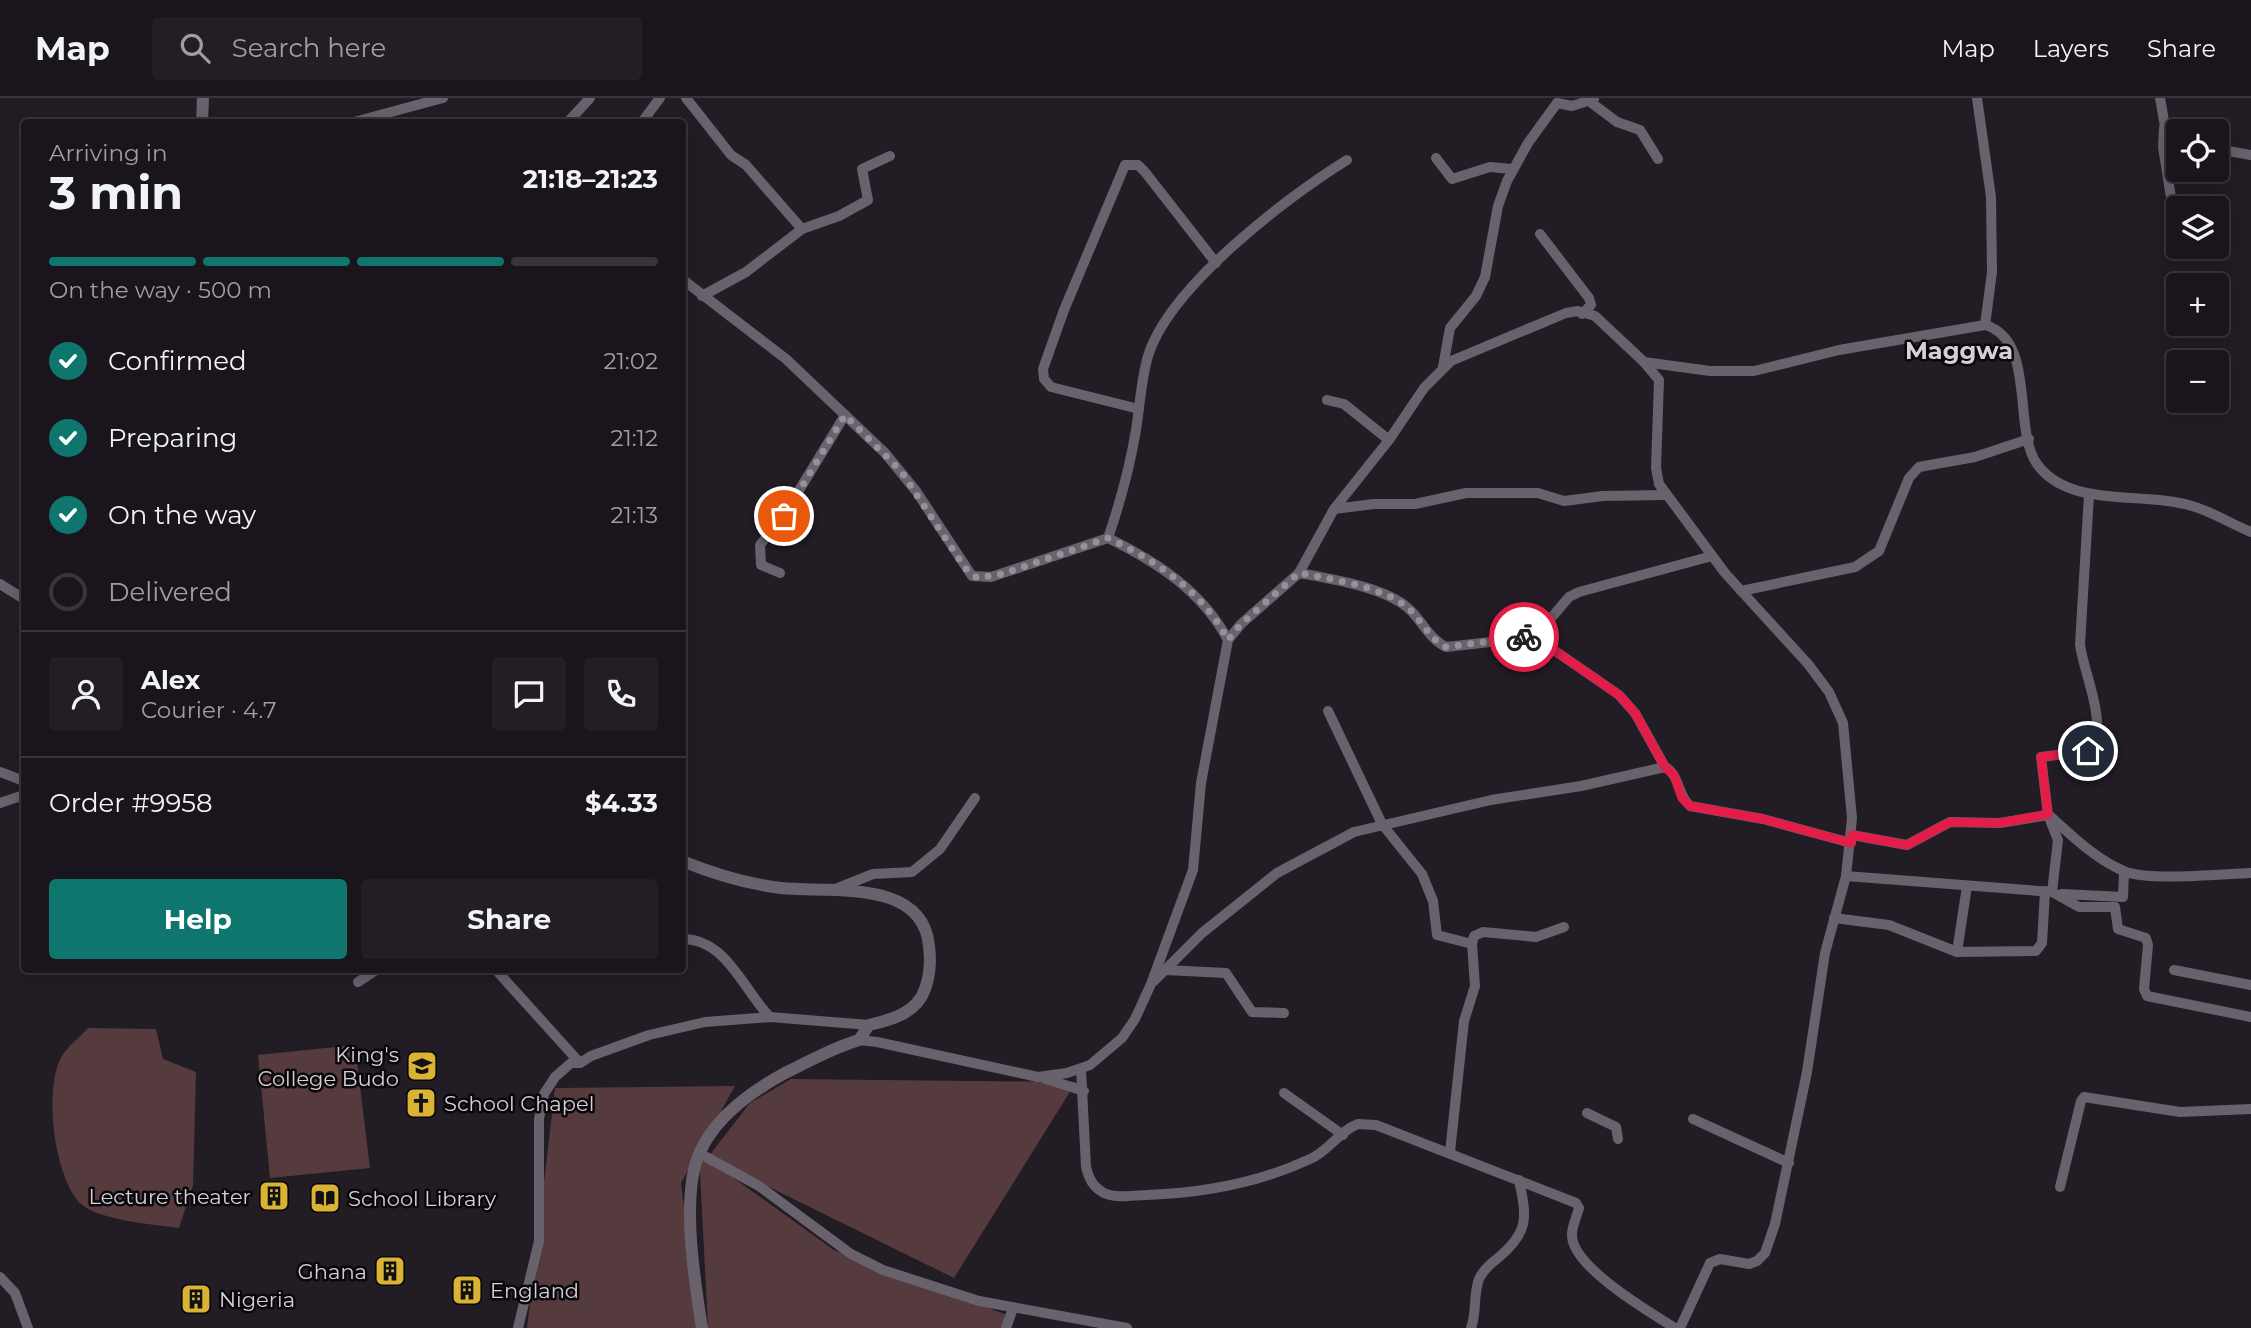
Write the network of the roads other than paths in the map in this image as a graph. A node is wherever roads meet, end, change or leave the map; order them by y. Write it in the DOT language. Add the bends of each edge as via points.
graph roads {
  1 [pos="203,98"];
  2 [pos="443,98"];
  3 [pos="590,98"];
  4 [pos="660,98"];
  5 [pos="686,98"];
  6 [pos="1977,98"];
  7 [pos="2160,98"];
  8 [pos="1594,99"];
  9 [pos="1556,101"];
  10 [pos="202,119"];
  11 [pos="365,119"];
  12 [pos="571,119"];
  13 [pos="644,119"];
  14 [pos="2164,128"];
  15 [pos="2166,131"];
  16 [pos="2229,151"];
  17 [pos="2251,155"];
  18 [pos="890,156"];
  19 [pos="1436,158"];
  20 [pos="1658,159"];
  21 [pos="1347,160"];
  22 [pos="1513,169"];
  23 [pos="2171,196"];
  24 [pos="802,229"];
  25 [pos="1540,234"];
  26 [pos="1216,263"];
  27 [pos="686,282"];
  28 [pos="702,296"];
  29 [pos="1582,314"];
  30 [pos="1985,324"];
  31 [pos="1644,362"];
  32 [pos="1443,367"];
  33 [pos="1327,400"];
  34 [pos="1139,409"];
  35 [pos="845,415"];
  36 [pos="2029,439"];
  37 [pos="1390,440"];
  38 [pos="1665,495"];
  39 [pos="2089,495"];
  40 [pos="1334,509"];
  41 [pos="2251,532"];
  42 [pos="1108,538"];
  43 [pos="1712,556"];
  44 [pos="780,573"];
  45 [pos="1299,573"];
  46 [pos="0,584"];
  47 [pos="1741,591"];
  48 [pos="21,596"];
  49 [pos="1535,637"];
  50 [pos="1228,640"];
  51 [pos="1328,711"];
  52 [pos="1665,767"];
  53 [pos="0,772"];
  54 [pos="21,780"];
  55 [pos="21,797"];
  56 [pos="975,799"];
  57 [pos="0,803"];
  58 [pos="2048,814"];
  59 [pos="1382,824"];
  60 [pos="1851,839"];
  61 [pos="686,863"];
  62 [pos="2124,871"];
  63 [pos="2251,873"];
  64 [pos="1846,876"];
  65 [pos="1967,886"];
  66 [pos="831,891"];
  67 [pos="2052,893"];
  68 [pos="1833,918"];
  69 [pos="1564,927"];
  70 [pos="686,940"];
  71 [pos="1472,944"];
  72 [pos="1957,952"];
  73 [pos="1165,970"];
  74 [pos="2174,970"];
  75 [pos="372,973"];
  76 [pos="499,973"];
  77 [pos="358,982"];
  78 [pos="1151,984"];
  79 [pos="2251,985"];
  80 [pos="1284,1013"];
  81 [pos="770,1017"];
  82 [pos="2251,1017"];
  83 [pos="869,1025"];
  84 [pos="859,1040"];
  85 [pos="580,1063"];
  86 [pos="1081,1069"];
  87 [pos="1038,1077"];
  88 [pos="1084,1091"];
  89 [pos="1284,1093"];
  90 [pos="2251,1109"];
  91 [pos="1587,1113"];
  92 [pos="1693,1119"];
  93 [pos="1343,1135"];
  94 [pos="1618,1139"];
  95 [pos="1450,1152"];
  96 [pos="699,1153"];
  97 [pos="1788,1163"];
  98 [pos="1519,1180"];
  99 [pos="2060,1187"];
  100 [pos="0,1277"];
  101 [pos="1013,1308"];
  102 [pos="28,1328"];
  103 [pos="518,1328"];
  104 [pos="702,1328"];
  105 [pos="1006,1328"];
  106 [pos="1127,1328"];
  107 [pos="1471,1328"];
  108 [pos="1678,1328"];
  1 -- 10 [label="street"];
  2 -- 11 [label="street"];
  3 -- 12 [label="street"];
  4 -- 13 [label="street"];
  5 -- 24 [label="street" via="731,155 746,165"];
  6 -- 30 [label="street" via="1992,197 1992,272"];
  7 -- 14 [label="street"];
  8 -- 9 [label="street" via="1572,106"];
  8 -- 20 [label="street" via="1617,122 1640,130"];
  9 -- 22 [label="street"];
  14 -- 15 [label="street"];
  14 -- 23 [label="street"];
  16 -- 17 [label="street"];
  18 -- 24 [label="street" via="862,169 868,200"];
  19 -- 22 [label="street" via="1452,179 1490,167"];
  21 -- 26 [label="street" via="1296,194"];
  22 -- 32 [label="street" via="1498,206 1485,276 1476,296 1450,328"];
  24 -- 28 [label="street" via="746,272"];
  25 -- 29 [label="street" via="1589,298 1591,305"];
  26 -- 34 [label="street" via="1159,332 1144,372"];
  26 -- 34 [label="street" via="1145,172 1138,165 1125,165 1043,369 1051,387"];
  27 -- 28 [label="street"];
  28 -- 35 [label="street" via="786,359"];
  29 -- 31 [label="street" via="1595,316"];
  29 -- 32 [label="street" via="1566,313"];
  30 -- 31 [label="street" via="1849,348 1755,371 1710,371"];
  30 -- 36 [label="street" via="1996,328 2017,363"];
  31 -- 38 [label="street" via="1659,380 1656,477"];
  32 -- 37 [label="street"];
  33 -- 37 [label="street" via="1344,404"];
  34 -- 42 [label="street"];
  35 -- 42 [label="street" via="901,471 972,576 991,577"];
  35 -- 44 [label="street" via="784,516 760,545 761,565"];
  36 -- 39 [label="street" via="2042,471"];
  36 -- 47 [label="street" via="1975,457 1919,467 1909,478 1879,551 1856,567"];
  37 -- 40 [label="street"];
  38 -- 40 [label="street" via="1564,501 1538,493 1466,493 1415,504"];
  38 -- 43 [label="street"];
  39 -- 41 [label="street" via="2173,501"];
  39 -- 58 [label="street" via="2080,644 2097,713 2096,735 2088,751 2041,757"];
  40 -- 45 [label="street"];
  42 -- 50 [label="street" via="1194,593 1213,613"];
  43 -- 47 [label="street"];
  43 -- 49 [label="street" via="1579,592 1569,597"];
  45 -- 49 [label="street" via="1390,595 1446,647"];
  45 -- 50 [label="street"];
  46 -- 48 [label="street"];
  47 -- 60 [label="street" via="1808,664 1838,707 1848,765"];
  49 -- 52 [label="street" via="1619,695 1635,713"];
  50 -- 78 [label="street" via="1201,783 1193,870"];
  51 -- 59 [label="street"];
  52 -- 59 [label="street"];
  52 -- 60 [label="street" via="1690,806"];
  53 -- 54 [label="street"];
  55 -- 57 [label="street"];
  56 -- 66 [label="street" via="940,849 912,872 873,874"];
  58 -- 60 [label="street" via="2000,823 1950,822 1907,845"];
  58 -- 62 [label="street" via="2083,845"];
  58 -- 67 [label="street" via="2058,840"];
  59 -- 71 [label="street" via="1422,874 1433,901 1437,935"];
  59 -- 73 [label="street" via="1324,846 1277,873 1202,933"];
  60 -- 64 [label="street"];
  61 -- 66 [label="street" via="720,876"];
  62 -- 63 [label="street"];
  62 -- 67 [label="street" via="2124,894 2119,898"];
  64 -- 65 [label="street"];
  64 -- 68 [label="street"];
  65 -- 67 [label="street"];
  65 -- 72 [label="street"];
  66 -- 83 [label="street" via="902,901 926,928 930,957 924,992 901,1015"];
  67 -- 72 [label="street" via="2042,943 2036,951"];
  67 -- 82 [label="street" via="2080,907 2115,907 2118,929 2146,938 2147,996"];
  68 -- 72 [label="street" via="1889,925"];
  68 -- 97 [label="street"];
  69 -- 71 [label="street" via="1536,937 1477,933"];
  70 -- 81 [label="street" via="704,942 723,955"];
  71 -- 95 [label="street" via="1475,986 1464,1021"];
  73 -- 78 [label="street"];
  73 -- 80 [label="street" via="1226,973 1252,1012"];
  74 -- 79 [label="street"];
  75 -- 77 [label="street"];
  76 -- 85 [label="street"];
  78 -- 86 [label="street" via="1122,1038"];
  81 -- 83 [label="street"];
  81 -- 85 [label="street" via="705,1022 649,1035"];
  83 -- 84 [label="street"];
  84 -- 87 [label="street"];
  84 -- 96 [label="street" via="838,1046 751,1093 728,1113"];
  85 -- 103 [label="street" via="571,1063 544,1094 539,1119 539,1241"];
  86 -- 87 [label="street"];
  86 -- 88 [label="street"];
  87 -- 88 [label="street"];
  88 -- 93 [label="street" via="1089,1179 1105,1193 1119,1196 1222,1188 1308,1160"];
  89 -- 93 [label="street"];
  90 -- 99 [label="street" via="2180,1112 2084,1097"];
  91 -- 94 [label="street" via="1616,1127"];
  92 -- 97 [label="street"];
  93 -- 95 [label="street" via="1365,1122"];
  95 -- 98 [label="street"];
  96 -- 101 [label="street" via="759,1186 851,1254 920,1283"];
  96 -- 104 [label="street" via="691,1224"];
  97 -- 108 [label="street" via="1765,1253 1749,1264 1720,1259 1710,1263"];
  98 -- 107 [label="street" via="1525,1210 1523,1230 1515,1244 1483,1271"];
  98 -- 108 [label="street" via="1576,1203 1572,1234 1576,1250 1609,1283"];
  100 -- 102 [label="street" via="15,1293"];
  101 -- 105 [label="street"];
  101 -- 106 [label="street"];
}
